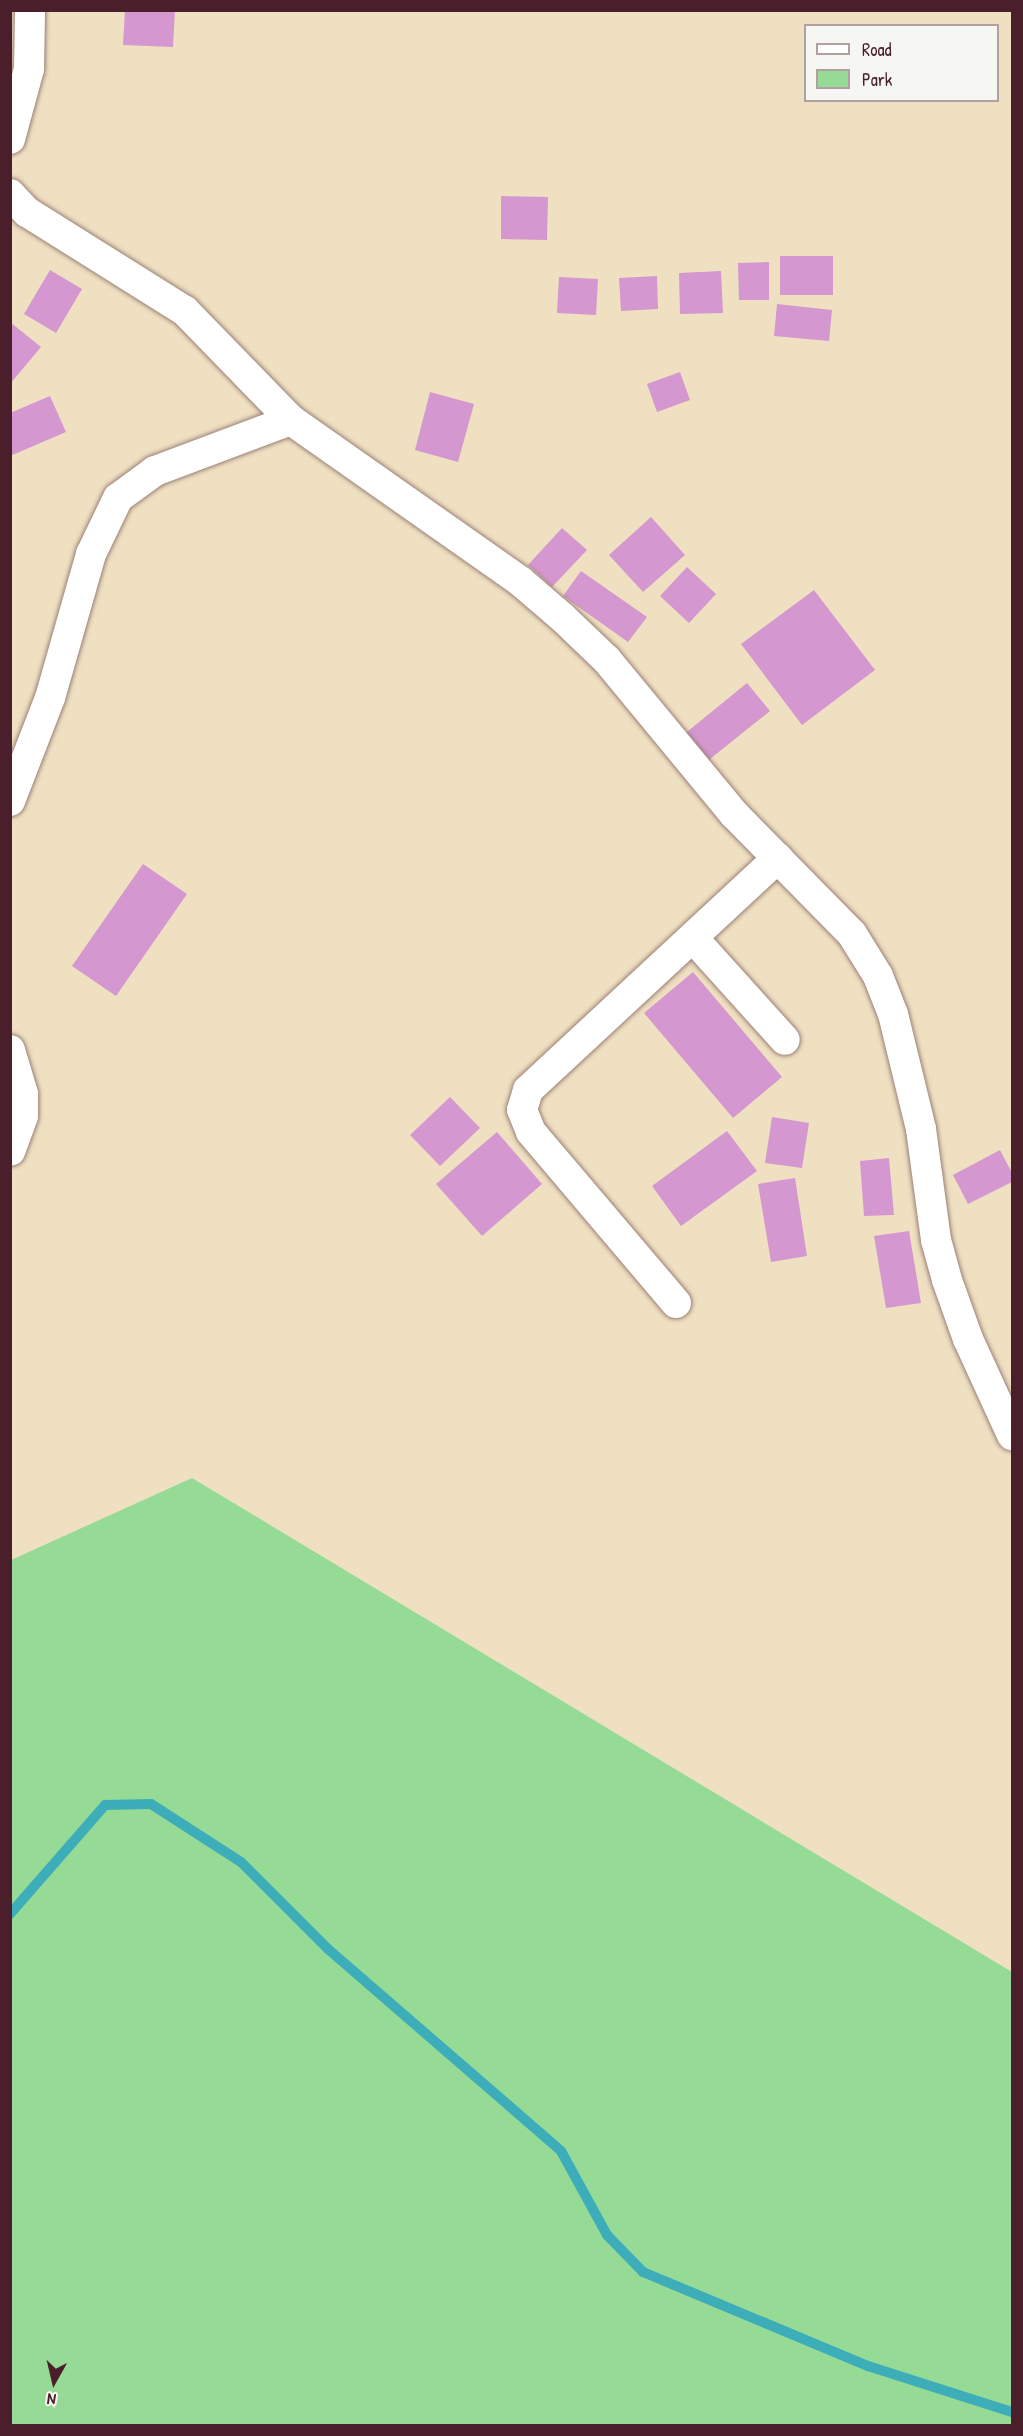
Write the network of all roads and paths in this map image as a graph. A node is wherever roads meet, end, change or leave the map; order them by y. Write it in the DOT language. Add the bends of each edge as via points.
graph roads {
  1 [pos="30,10"];
  2 [pos="10,139"];
  3 [pos="10,194"];
  4 [pos="291,420"];
  5 [pos="10,801"];
  6 [pos="777,858"];
  7 [pos="693,938"];
  8 [pos="785,1040"];
  9 [pos="10,1050"];
  10 [pos="10,1151"];
  11 [pos="676,1303"];
  12 [pos="1012,1435"];
  1 -- 2 [label="street" via="29,69"];
  3 -- 4 [label="street" via="27,212 185,311"];
  4 -- 5 [label="street" via="155,471 118,498 91,554 50,698"];
  4 -- 6 [label="street" via="503,569 562,617 607,660 667,737"];
  6 -- 7 [label="street"];
  6 -- 12 [label="street" via="852,934 890,1004 921,1129 936,1240 968,1339"];
  7 -- 8 [label="street"];
  7 -- 11 [label="street" via="528,1090 522,1110 531,1132"];
  9 -- 10 [label="street" via="22,1094 23,1116"];
}
